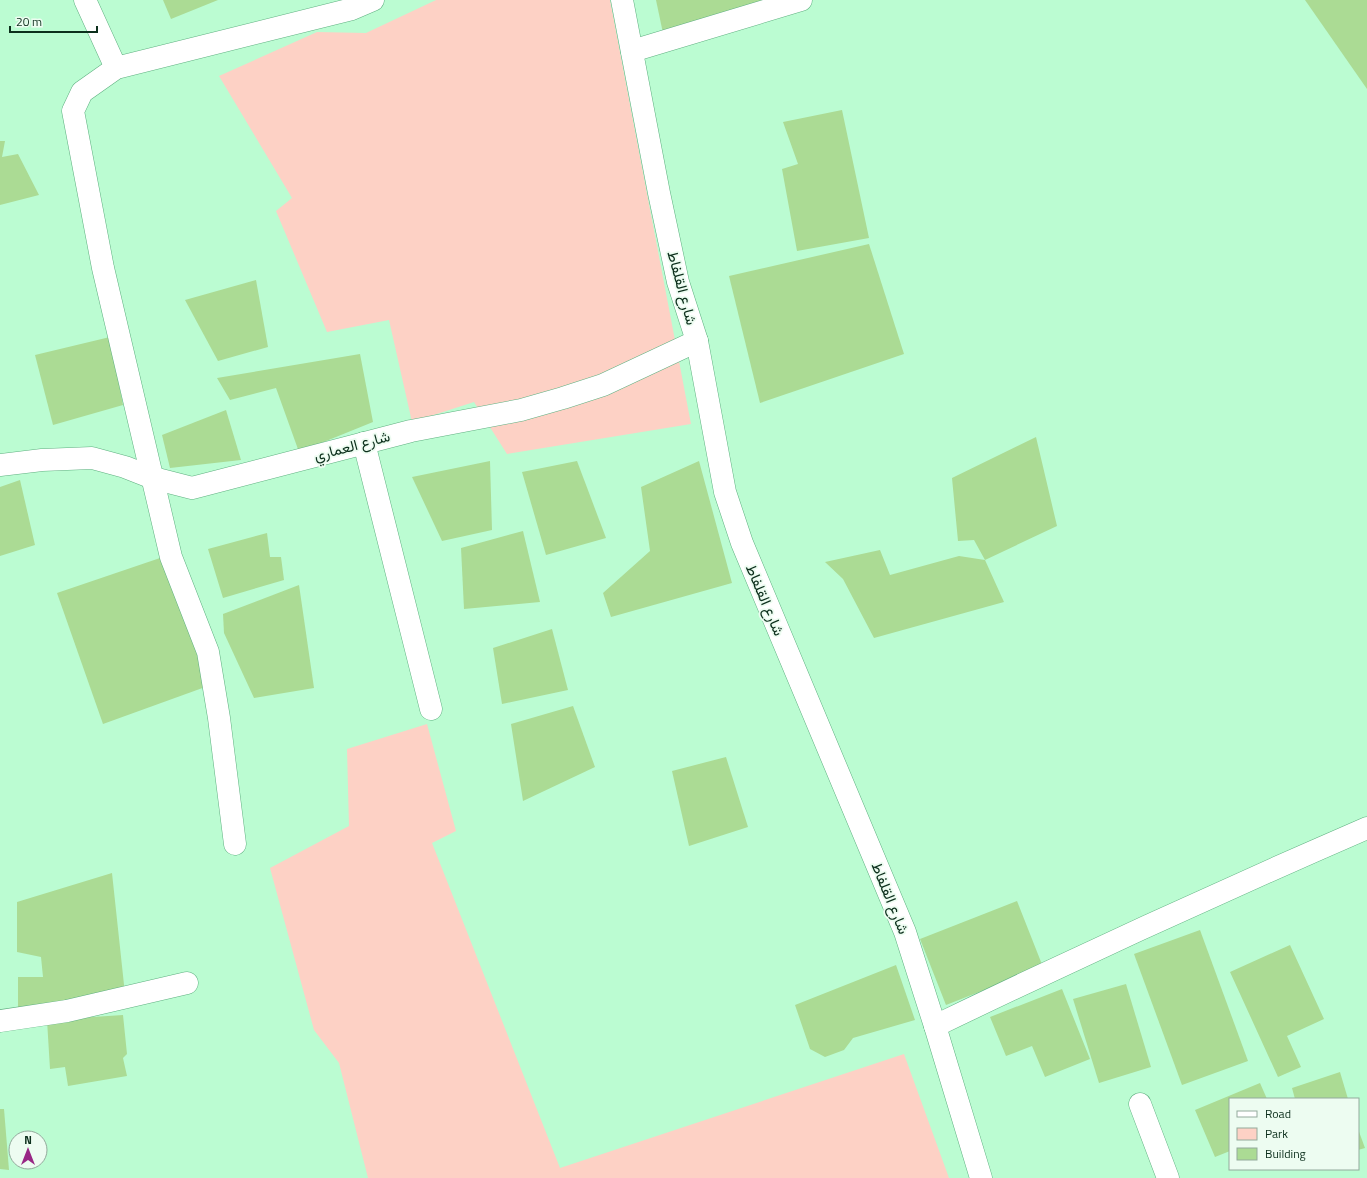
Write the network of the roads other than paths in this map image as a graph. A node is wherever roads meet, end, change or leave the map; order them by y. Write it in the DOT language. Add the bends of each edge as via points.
graph roads {
  1 [pos="85,0"];
  2 [pos="374,0"];
  3 [pos="622,0"];
  4 [pos="801,0"];
  5 [pos="632,51"];
  6 [pos="116,68"];
  7 [pos="697,341"];
  8 [pos="364,443"];
  9 [pos="0,465"];
  10 [pos="153,478"];
  11 [pos="431,709"];
  12 [pos="1367,828"];
  13 [pos="235,844"];
  14 [pos="187,983"];
  15 [pos="0,1021"];
  16 [pos="935,1026"];
  17 [pos="1140,1104"];
  18 [pos="981,1178"];
  19 [pos="1168,1178"];
  1 -- 6 [label="street"];
  2 -- 6 [label="street" via="352,9"];
  3 -- 5 [label="street, شارع القلفاط"];
  4 -- 5 [label="street"];
  5 -- 7 [label="street, شارع القلفاط" via="678,282"];
  6 -- 10 [label="street" via="82,92 73,111 103,268"];
  7 -- 8 [label="street, شارع العماري" via="603,385 563,398 522,410 411,431"];
  7 -- 16 [label="street, شارع القلفاط" via="725,492 742,544 905,932"];
  8 -- 10 [label="street, شارع العماري" via="192,488"];
  8 -- 11 [label="street"];
  9 -- 10 [label="street, شارع العماري" via="92,458"];
  10 -- 13 [label="street" via="171,557 208,652"];
  12 -- 16 [label="street" via="1239,884"];
  14 -- 15 [label="street" via="67,1011"];
  16 -- 18 [label="street, شارع القلفاط"];
  17 -- 19 [label="street"];
}
